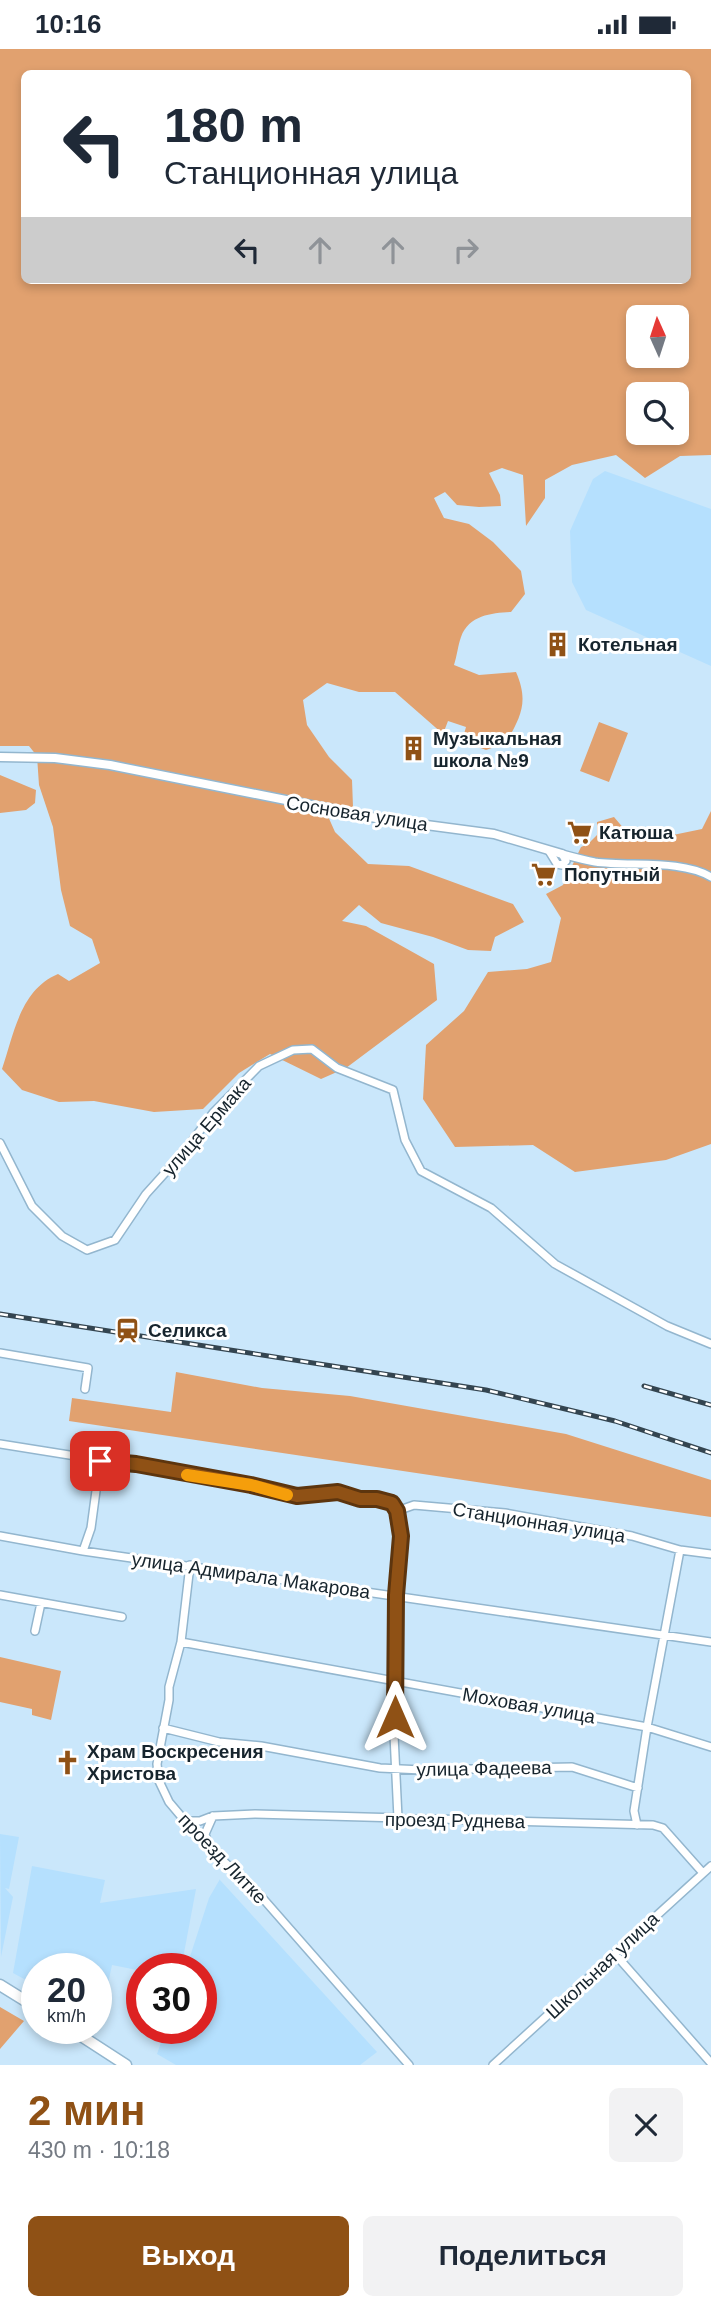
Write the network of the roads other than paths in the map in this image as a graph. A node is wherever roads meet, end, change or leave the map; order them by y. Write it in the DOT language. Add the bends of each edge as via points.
graph roads {
  1 [pos="0,757"];
  2 [pos="562,854"];
  3 [pos="711,877"];
  4 [pos="0,1143"];
  5 [pos="711,1344"];
  6 [pos="0,1353"];
  7 [pos="85,1388"];
  8 [pos="0,1444"];
  9 [pos="100,1461"];
  10 [pos="397,1511"];
  11 [pos="0,1536"];
  12 [pos="680,1550"];
  13 [pos="83,1551"];
  14 [pos="711,1554"];
  15 [pos="190,1565"];
  16 [pos="0,1595"];
  17 [pos="396,1595"];
  18 [pos="41,1602"];
  19 [pos="122,1617"];
  20 [pos="35,1631"];
  21 [pos="666,1635"];
  22 [pos="180,1642"];
  23 [pos="711,1642"];
  24 [pos="395,1680"];
  25 [pos="647,1727"];
  26 [pos="163,1728"];
  27 [pos="711,1747"];
  28 [pos="395,1769"];
  29 [pos="638,1788"];
  30 [pos="213,1816"];
  31 [pos="398,1818"];
  32 [pos="187,1821"];
  33 [pos="637,1825"];
  34 [pos="209,1847"];
  35 [pos="711,1866"];
  36 [pos="703,1873"];
  37 [pos="614,1954"];
  38 [pos="0,1985"];
  39 [pos="21,1998"];
  40 [pos="94,2044"];
  41 [pos="711,2063"];
  42 [pos="127,2065"];
  43 [pos="409,2065"];
  44 [pos="493,2065"];
  1 -- 2 [label="street, Сосновая улица" via="110,765 367,817 494,834"];
  2 -- 3 [label="street, Сосновая улица" via="595,862 682,868"];
  4 -- 5 [label="street, улица Ермака" via="32,1206 62,1236 87,1250 115,1240 146,1194 213,1113 259,1066 293,1050 312,1049 337,1068 393,1090 405,1140 421,1171 491,1208 555,1265 667,1326"];
  6 -- 7 [label="street" via="88,1368"];
  8 -- 9 [label="street, Станционная улица"];
  9 -- 10 [label="street, Станционная улица" via="297,1496 330,1492 377,1499 392,1503"];
  9 -- 13 [label="street" via="91,1528"];
  10 -- 12 [label="street, Станционная улица" via="414,1505 505,1513"];
  10 -- 17 [label="street" via="401,1536"];
  11 -- 13 [label="street, улица Адмирала Макарова"];
  12 -- 14 [label="street, Станционная улица"];
  12 -- 21 [label="street"];
  13 -- 15 [label="street, улица Адмирала Макарова"];
  15 -- 17 [label="street, улица Адмирала Макарова"];
  15 -- 22 [label="street, проезд Литке"];
  16 -- 18 [label="street"];
  17 -- 21 [label="street, улица Адмирала Макарова"];
  17 -- 24 [label="street"];
  18 -- 19 [label="street"];
  18 -- 20 [label="street"];
  21 -- 23 [label="street, улица Адмирала Макарова"];
  21 -- 25 [label="street"];
  22 -- 24 [label="street, Моховая улица"];
  22 -- 26 [label="street, проезд Литке"];
  24 -- 25 [label="street, Моховая улица"];
  24 -- 28 [label="street"];
  25 -- 27 [label="street, Моховая улица"];
  25 -- 29 [label="street"];
  26 -- 28 [label="street, улица Фадеева" via="219,1742"];
  26 -- 32 [label="street, проезд Литке" via="156,1764 159,1781 169,1802"];
  28 -- 29 [label="street, улица Фадеева" via="572,1767"];
  28 -- 31 [label="street"];
  29 -- 33 [label="street"];
  30 -- 31 [label="street, проезд Руднева"];
  30 -- 32 [label="street, проезд Руднева"];
  30 -- 34 [label="street" via="205,1833"];
  31 -- 33 [label="street, проезд Руднева"];
  32 -- 34 [label="street, проезд Литке"];
  33 -- 36 [label="street, проезд Руднева" via="663,1828"];
  34 -- 43 [label="street, проезд Литке" via="259,1894"];
  35 -- 36 [label="street, Школьная улица"];
  36 -- 37 [label="street, Школьная улица"];
  37 -- 41 [label="street"];
  37 -- 44 [label="street, Школьная улица"];
  38 -- 39 [label="main road"];
  40 -- 42 [label="main road"];
}
